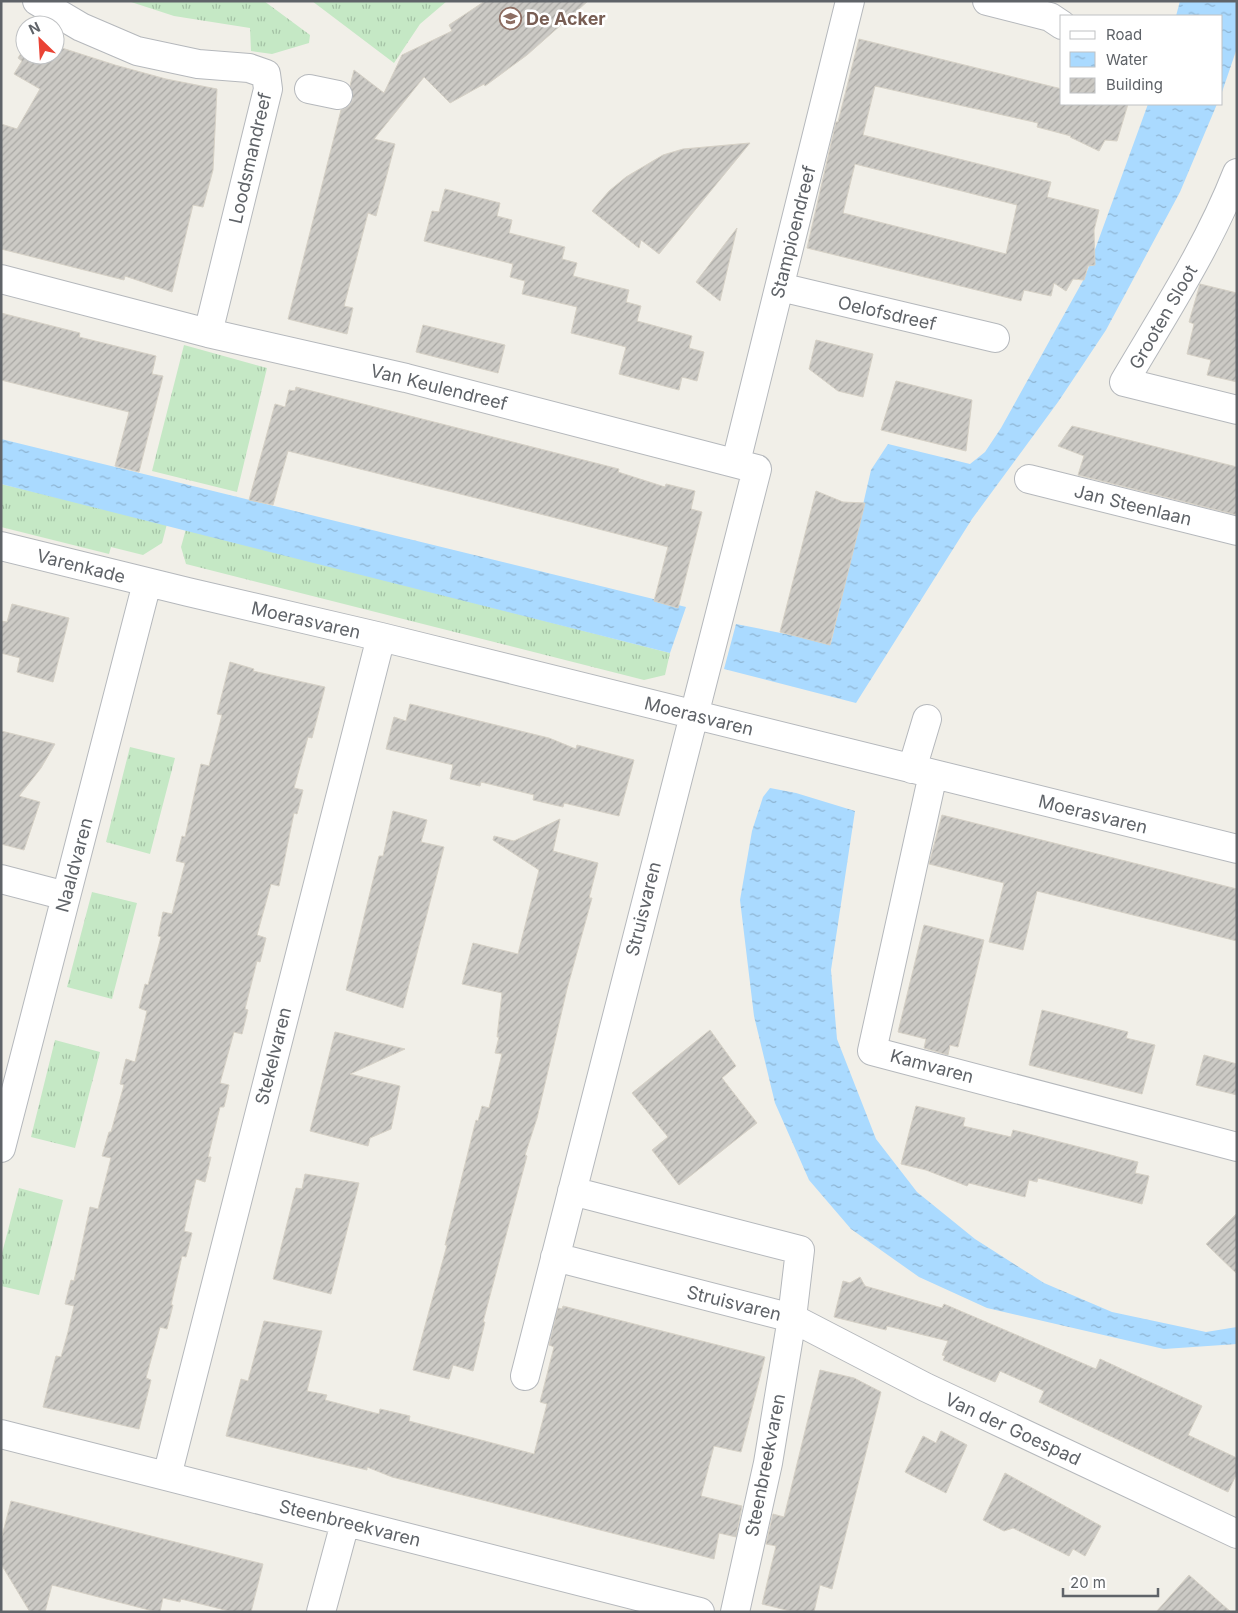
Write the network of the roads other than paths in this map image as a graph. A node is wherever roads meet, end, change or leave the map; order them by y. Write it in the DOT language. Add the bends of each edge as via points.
graph roads {
  1 [pos="37,1"];
  2 [pos="850,1"];
  3 [pos="986,1"];
  4 [pos="1060,24"];
  5 [pos="309,89"];
  6 [pos="338,95"];
  7 [pos="1237,173"];
  8 [pos="1,279"];
  9 [pos="780,287"];
  10 [pos="208,333"];
  11 [pos="995,338"];
  12 [pos="1237,410"];
  13 [pos="736,462"];
  14 [pos="1029,479"];
  15 [pos="1237,531"];
  16 [pos="1,546"];
  17 [pos="154,584"];
  18 [pos="381,637"];
  19 [pos="693,715"];
  20 [pos="927,719"];
  21 [pos="922,772"];
  22 [pos="1237,849"];
  23 [pos="1,879"];
  24 [pos="66,896"];
  25 [pos="1237,1147"];
  26 [pos="1,1148"];
  27 [pos="572,1191"];
  28 [pos="555,1257"];
  29 [pos="792,1318"];
  30 [pos="525,1376"];
  31 [pos="1,1434"];
  32 [pos="167,1476"];
  33 [pos="345,1522"];
  34 [pos="1237,1534"];
  35 [pos="321,1612"];
  36 [pos="700,1612"];
  37 [pos="735,1612"];
  1 -- 10 [label="street, Loodsmandreef" via="81,27 137,51 198,64 249,68 266,74 268,89"];
  2 -- 9 [label="street, Stampioendreef"];
  3 -- 4 [label="street" via="1050,17"];
  5 -- 6 [label="street"];
  7 -- 12 [label="street, Grooten Sloot" via="1200,252 1124,382"];
  8 -- 10 [label="street, Van Keulendreef"];
  9 -- 11 [label="street, Oelofsdreef"];
  9 -- 13 [label="street, Stampioendreef"];
  10 -- 13 [label="street, Van Keulendreef" via="406,378"];
  13 -- 19 [label="street, Van Keulendreef" via="757,469"];
  14 -- 15 [label="street, Jan Steenlaan"];
  16 -- 17 [label="street, Varenkade"];
  17 -- 18 [label="street, Moerasvaren"];
  17 -- 24 [label="street, Naaldvaren"];
  18 -- 19 [label="street, Moerasvaren"];
  18 -- 32 [label="street, Stekelvaren"];
  19 -- 21 [label="street, Moerasvaren"];
  19 -- 27 [label="street, Struisvaren"];
  20 -- 21 [label="street"];
  21 -- 22 [label="street, Moerasvaren"];
  21 -- 25 [label="street, Kamvaren" via="872,1050"];
  23 -- 24 [label="street"];
  24 -- 26 [label="street, Naaldvaren"];
  27 -- 28 [label="street, Struisvaren"];
  27 -- 29 [label="street, Struisvaren" via="800,1250"];
  28 -- 29 [label="street, Struisvaren"];
  28 -- 30 [label="street, Struisvaren"];
  29 -- 34 [label="street, Van der Goespad" via="925,1387"];
  29 -- 37 [label="street, Steenbreekvaren" via="768,1463"];
  31 -- 32 [label="street, Steenbreekvaren"];
  32 -- 33 [label="street, Steenbreekvaren"];
  33 -- 35 [label="street"];
  33 -- 36 [label="street, Steenbreekvaren"];
}
